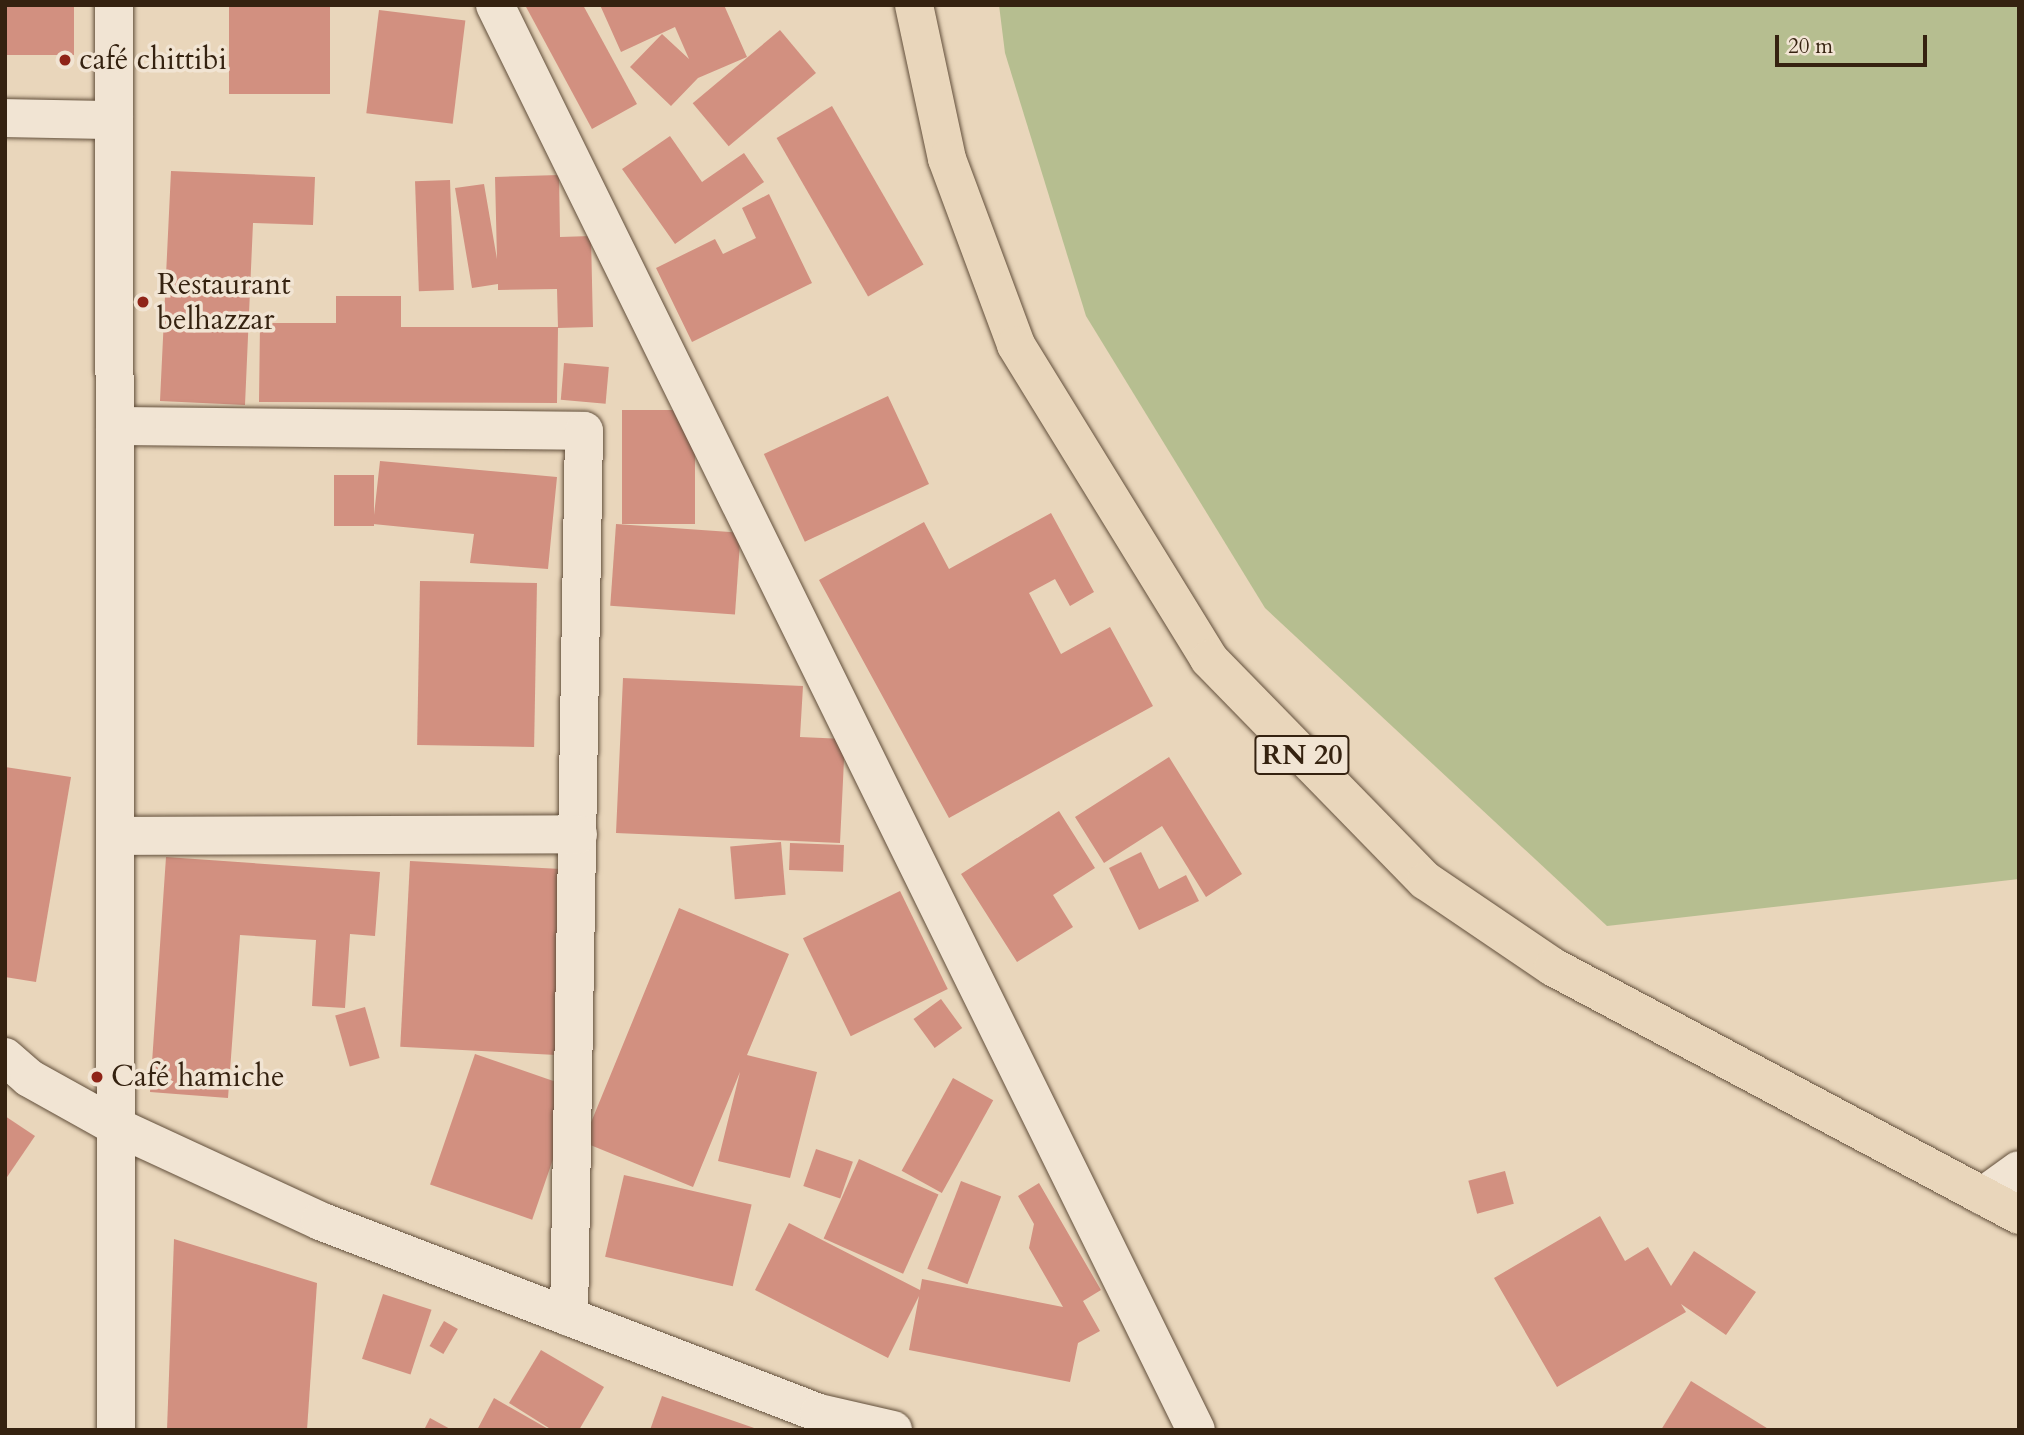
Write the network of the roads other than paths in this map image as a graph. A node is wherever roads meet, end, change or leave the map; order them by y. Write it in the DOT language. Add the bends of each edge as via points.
graph roads {
  1 [pos="114,5"];
  2 [pos="495,5"];
  3 [pos="914,5"];
  4 [pos="5,118"];
  5 [pos="114,120"];
  6 [pos="115,426"];
  7 [pos="578,834"];
  8 [pos="116,836"];
  9 [pos="5,1057"];
  10 [pos="117,1127"];
  11 [pos="2019,1171"];
  12 [pos="1983,1196"];
  13 [pos="2019,1215"];
  14 [pos="569,1317"];
  15 [pos="116,1430"];
  16 [pos="892,1430"];
  17 [pos="1196,1430"];
  1 -- 5 [label="street"];
  2 -- 17 [label="street"];
  3 -- 12 [label="main road, RN 20" via="947,159 1016,345 1209,659 1426,881 1553,967"];
  4 -- 5 [label="street"];
  5 -- 6 [label="street"];
  6 -- 7 [label="street" via="584,431"];
  6 -- 8 [label="street"];
  7 -- 8 [label="street"];
  7 -- 14 [label="street"];
  8 -- 10 [label="street"];
  9 -- 10 [label="street" via="29,1078"];
  10 -- 14 [label="street" via="320,1221"];
  10 -- 15 [label="street"];
  11 -- 12 [label="street"];
  12 -- 13 [label="main road, RN 20"];
  14 -- 16 [label="street" via="819,1413"];
}
